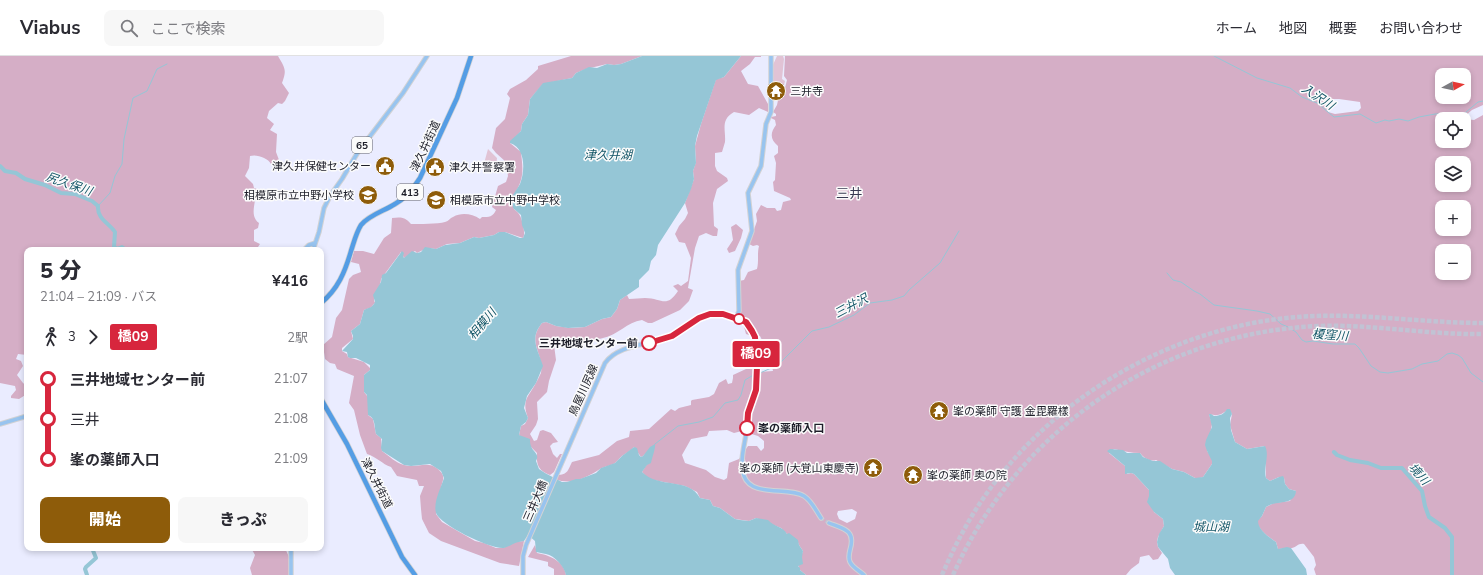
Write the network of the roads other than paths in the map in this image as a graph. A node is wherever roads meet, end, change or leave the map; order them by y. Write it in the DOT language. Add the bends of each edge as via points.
graph roads {
  1 [pos="428,56"];
  2 [pos="471,56"];
  3 [pos="771,56"];
  4 [pos="315,243"];
  5 [pos="307,247"];
  6 [pos="314,247"];
  7 [pos="324,300"];
  8 [pos="736,318"];
  9 [pos="324,404"];
  10 [pos="24,417"];
  11 [pos="0,424"];
  12 [pos="558,470"];
  13 [pos="821,518"];
  14 [pos="829,523"];
  15 [pos="291,551"];
  16 [pos="291,575"];
  17 [pos="415,575"];
  18 [pos="523,575"];
  19 [pos="864,575"];
  1 -- 4 [label="main road, 65" via="358,152 328,199"];
  2 -- 7 [label="highway, 津久井街道 / 413" via="457,98 419,180 402,199 362,224 356,234 341,280"];
  3 -- 8 [label="main road" via="771,112 766,124 761,166 748,193 752,231 738,270 739,311"];
  4 -- 5 [label="main road"];
  4 -- 6 [label="main road, 65"];
  8 -- 12 [label="main road, 鳥屋川尻線" via="719,313 708,314 668,337 621,351 610,357 601,369"];
  8 -- 13 [label="main road, 鳥屋川尻線" via="746,322 754,333 757,366 756,390 748,415 743,451 744,476 749,484 756,488 794,492 804,496"];
  9 -- 17 [label="highway, 津久井街道" via="350,448 402,557"];
  10 -- 11 [label="main road"];
  12 -- 18 [label="main road, 三井大橋" via="523,554"];
  14 -- 19 [label="main road" via="843,528 850,534 852,541 849,560"];
  15 -- 16 [label="main road"];
}
